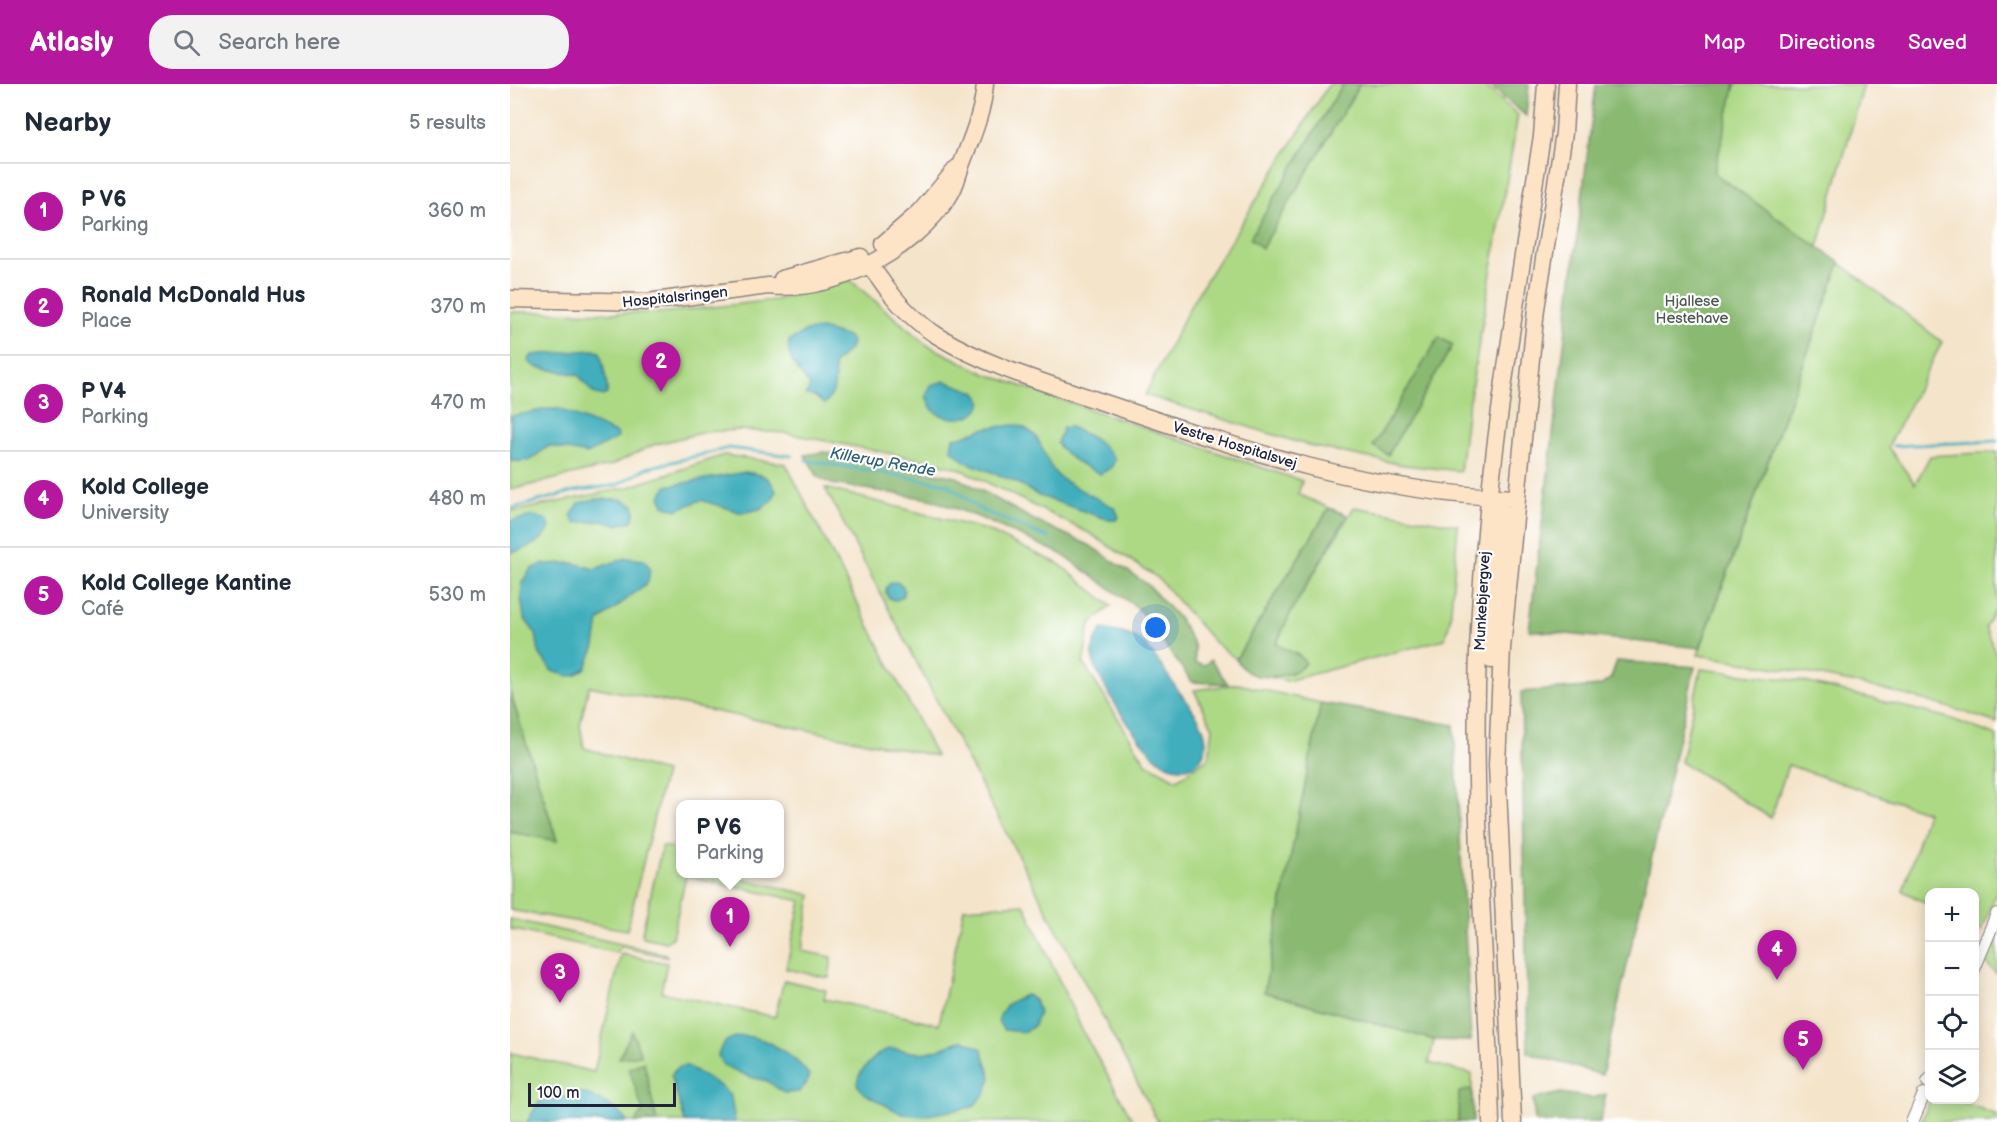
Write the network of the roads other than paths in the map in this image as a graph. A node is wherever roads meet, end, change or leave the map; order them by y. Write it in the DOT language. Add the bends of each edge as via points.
graph roads {
  1 [pos="985,84"];
  2 [pos="1546,84"];
  3 [pos="1567,84"];
  4 [pos="962,163"];
  5 [pos="923,226"];
  6 [pos="863,263"];
  7 [pos="510,299"];
  8 [pos="965,351"];
  9 [pos="1488,497"];
  10 [pos="1516,498"];
  11 [pos="1499,806"];
  12 [pos="1997,914"];
  13 [pos="1979,957"];
  14 [pos="1924,1094"];
  15 [pos="1491,1122"];
  16 [pos="1513,1122"];
  17 [pos="1912,1122"];
  1 -- 4 [label="street, Hospitalsringen" via="976,127"];
  2 -- 9 [label="street, Munkebjergvej" via="1542,136"];
  3 -- 10 [label="street, Munkebjergvej" via="1564,133 1535,320"];
  4 -- 5 [label="street, Hospitalsringen" via="948,197"];
  4 -- 6 [label="street, Hospitalsringen" via="906,225"];
  5 -- 6 [label="street, Hospitalsringen"];
  5 -- 8 [label="street" via="893,260 889,279 915,312"];
  6 -- 7 [label="street, Hospitalsringen" via="813,284 785,288 768,286 647,302"];
  6 -- 8 [label="street, Vestre Hospitalsvej" via="912,318"];
  8 -- 9 [label="street, Vestre Hospitalsvej" via="1222,443 1307,468 1427,491"];
  9 -- 10 [label="street, Vestre Hospitalsvej"];
  9 -- 11 [label="street" via="1499,504 1501,511 1491,621 1490,783"];
  9 -- 15 [label="street, Munkebjergvej" via="1477,688 1477,775"];
  10 -- 11 [label="street, Munkebjergvej" via="1502,648"];
  11 -- 16 [label="street, Munkebjergvej"];
  12 -- 13 [label="street"];
  14 -- 17 [label="street"];
}
